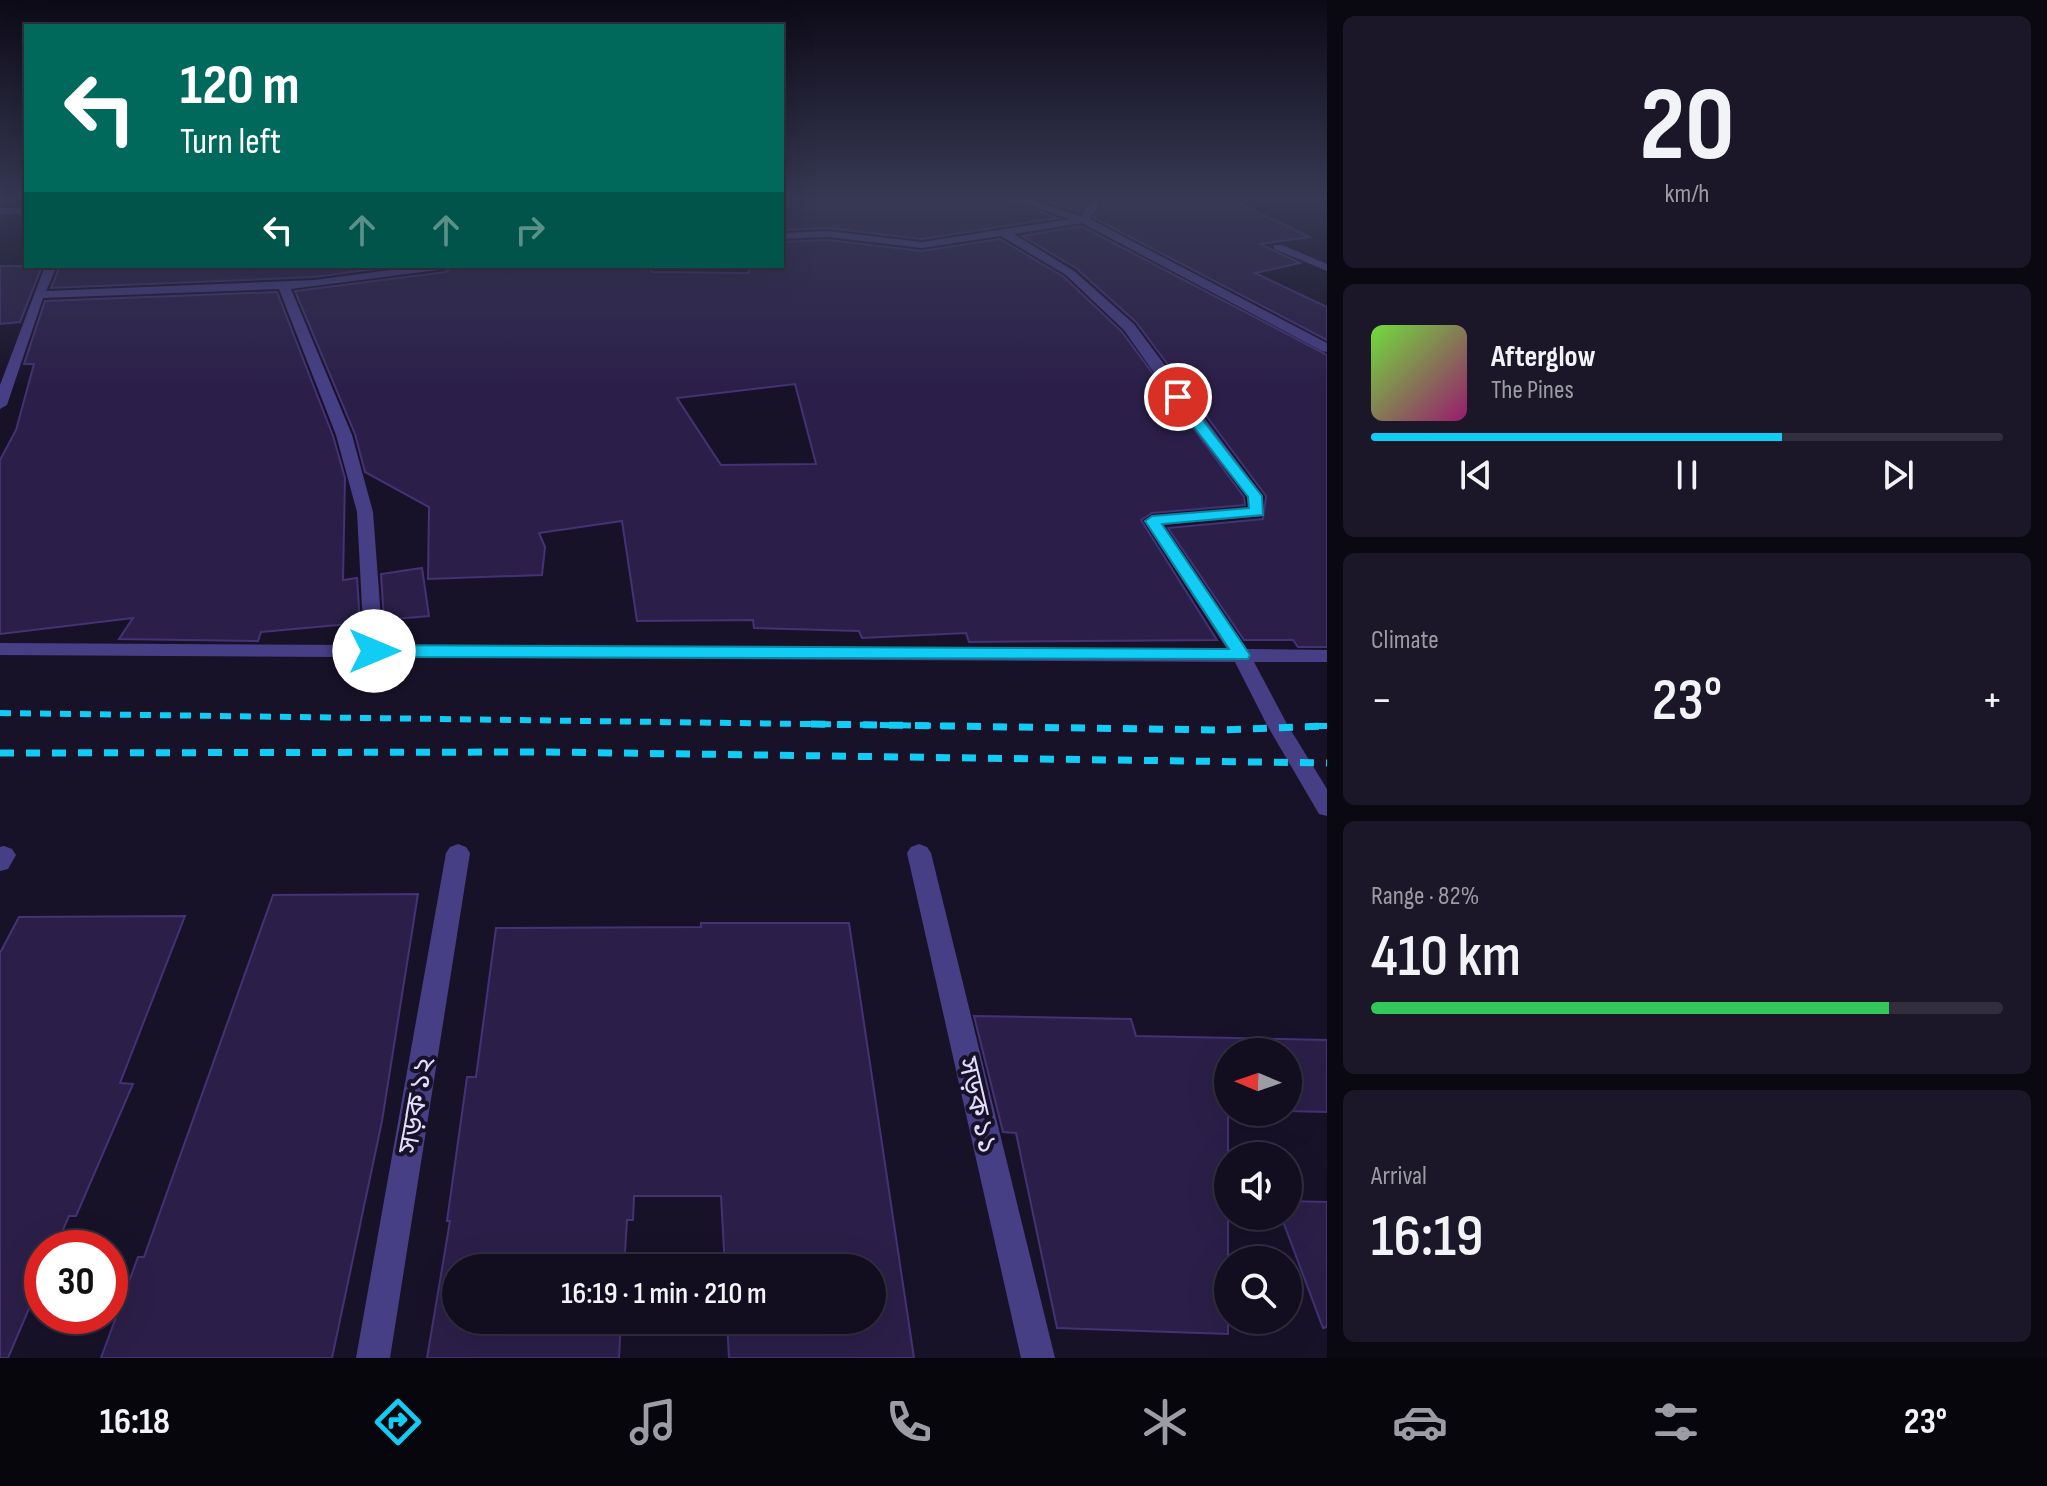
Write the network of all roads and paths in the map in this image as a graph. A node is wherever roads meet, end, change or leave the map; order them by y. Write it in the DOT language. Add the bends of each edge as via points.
graph roads {
  1 [pos="1051,261"];
  2 [pos="1163,261"];
  3 [pos="50,268"];
  4 [pos="430,268"];
  5 [pos="284,286"];
  6 [pos="38,295"];
  7 [pos="1327,348"];
  8 [pos="0,405"];
  9 [pos="0,649"];
  10 [pos="374,651"];
  11 [pos="1241,655"];
  12 [pos="1327,656"];
  13 [pos="1327,808"];
  14 [pos="458,853"];
  15 [pos="919,853"];
  16 [pos="373,1358"];
  17 [pos="1038,1358"];
  1 -- 11 [label="street" via="1129,327 1255,496 1257,512 1152,521"];
  2 -- 7 [label="street"];
  3 -- 6 [label="street"];
  4 -- 5 [label="street"];
  5 -- 6 [label="street"];
  5 -- 10 [label="street" via="344,435 365,512"];
  6 -- 8 [label="street"];
  9 -- 10 [label="street"];
  10 -- 11 [label="street"];
  11 -- 12 [label="street"];
  11 -- 13 [label="street"];
  14 -- 16 [label="street, সড়ক ১২"];
  15 -- 17 [label="street, সড়ক ১১"];
}
